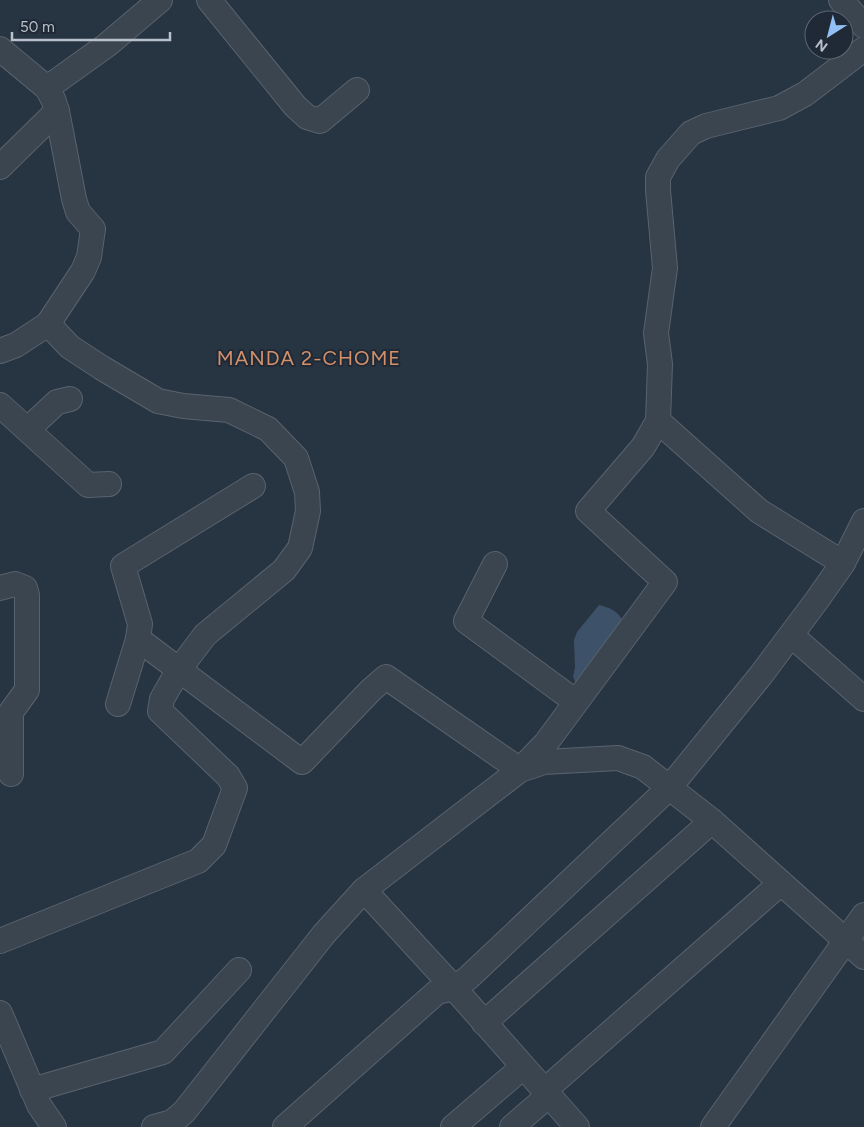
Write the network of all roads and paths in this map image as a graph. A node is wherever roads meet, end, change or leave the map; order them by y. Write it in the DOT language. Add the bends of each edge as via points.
graph roads {
  1 [pos="160,0"];
  2 [pos="208,0"];
  3 [pos="841,0"];
  4 [pos="864,26"];
  5 [pos="0,49"];
  6 [pos="864,49"];
  7 [pos="47,88"];
  8 [pos="358,90"];
  9 [pos="57,111"];
  10 [pos="0,167"];
  11 [pos="48,324"];
  12 [pos="0,350"];
  13 [pos="70,399"];
  14 [pos="0,405"];
  15 [pos="658,421"];
  16 [pos="28,429"];
  17 [pos="108,484"];
  18 [pos="253,486"];
  19 [pos="864,522"];
  20 [pos="843,563"];
  21 [pos="495,564"];
  22 [pos="0,588"];
  23 [pos="791,635"];
  24 [pos="138,640"];
  25 [pos="178,671"];
  26 [pos="864,699"];
  27 [pos="576,702"];
  28 [pos="118,704"];
  29 [pos="520,770"];
  30 [pos="13,772"];
  31 [pos="670,787"];
  32 [pos="712,821"];
  33 [pos="781,883"];
  34 [pos="364,890"];
  35 [pos="864,915"];
  36 [pos="845,941"];
  37 [pos="0,942"];
  38 [pos="864,957"];
  39 [pos="239,970"];
  40 [pos="454,988"];
  41 [pos="0,1013"];
  42 [pos="484,1023"];
  43 [pos="524,1067"];
  44 [pos="32,1090"];
  45 [pos="547,1093"];
  46 [pos="54,1127"];
  47 [pos="154,1127"];
  48 [pos="285,1127"];
  49 [pos="453,1127"];
  50 [pos="512,1127"];
  51 [pos="577,1127"];
  52 [pos="713,1127"];
  1 -- 7 [label="street"];
  2 -- 8 [label="street" via="306,116 320,121"];
  3 -- 4 [label="street"];
  5 -- 7 [label="street"];
  6 -- 15 [label="street" via="804,94 779,108 706,126 691,133 668,159 658,177 665,268 656,333 660,364"];
  7 -- 9 [label="street"];
  9 -- 10 [label="street"];
  9 -- 11 [label="street" via="74,199 78,212 93,229 89,257 83,271"];
  11 -- 12 [label="street" via="16,345"];
  11 -- 25 [label="street" via="70,347 158,401 229,410 268,429 296,458 307,492 308,511 300,548 284,570 205,635"];
  13 -- 16 [label="street" via="57,402"];
  14 -- 16 [label="street"];
  15 -- 20 [label="street" via="759,511"];
  15 -- 27 [label="street" via="643,447 588,511 665,582"];
  16 -- 17 [label="street" via="88,485"];
  18 -- 24 [label="street" via="123,566 140,624"];
  19 -- 20 [label="street"];
  20 -- 23 [label="street"];
  21 -- 27 [label="street" via="466,621"];
  22 -- 30 [label="street" via="15,584 25,588 28,595 26,690 11,712"];
  23 -- 26 [label="street"];
  23 -- 31 [label="street"];
  24 -- 25 [label="street"];
  24 -- 28 [label="street"];
  25 -- 29 [label="street" via="302,762 386,677"];
  25 -- 37 [label="street" via="162,699 160,711 228,776 235,788 214,845 198,861"];
  27 -- 29 [label="street" via="546,743"];
  29 -- 31 [label="street" via="544,762 618,758 643,767"];
  29 -- 34 [label="street"];
  31 -- 32 [label="street"];
  31 -- 40 [label="street"];
  32 -- 33 [label="street"];
  32 -- 42 [label="street"];
  33 -- 36 [label="street"];
  33 -- 45 [label="street"];
  34 -- 40 [label="street"];
  34 -- 47 [label="street" via="324,934 184,1112 172,1122"];
  35 -- 36 [label="street"];
  36 -- 38 [label="street"];
  36 -- 52 [label="street"];
  39 -- 44 [label="street" via="163,1052"];
  40 -- 42 [label="street"];
  40 -- 48 [label="street" via="437,992"];
  41 -- 44 [label="street"];
  42 -- 43 [label="street"];
  43 -- 45 [label="street"];
  43 -- 49 [label="street"];
  44 -- 46 [label="street" via="38,1105"];
  45 -- 50 [label="street"];
  45 -- 51 [label="street"];
}
